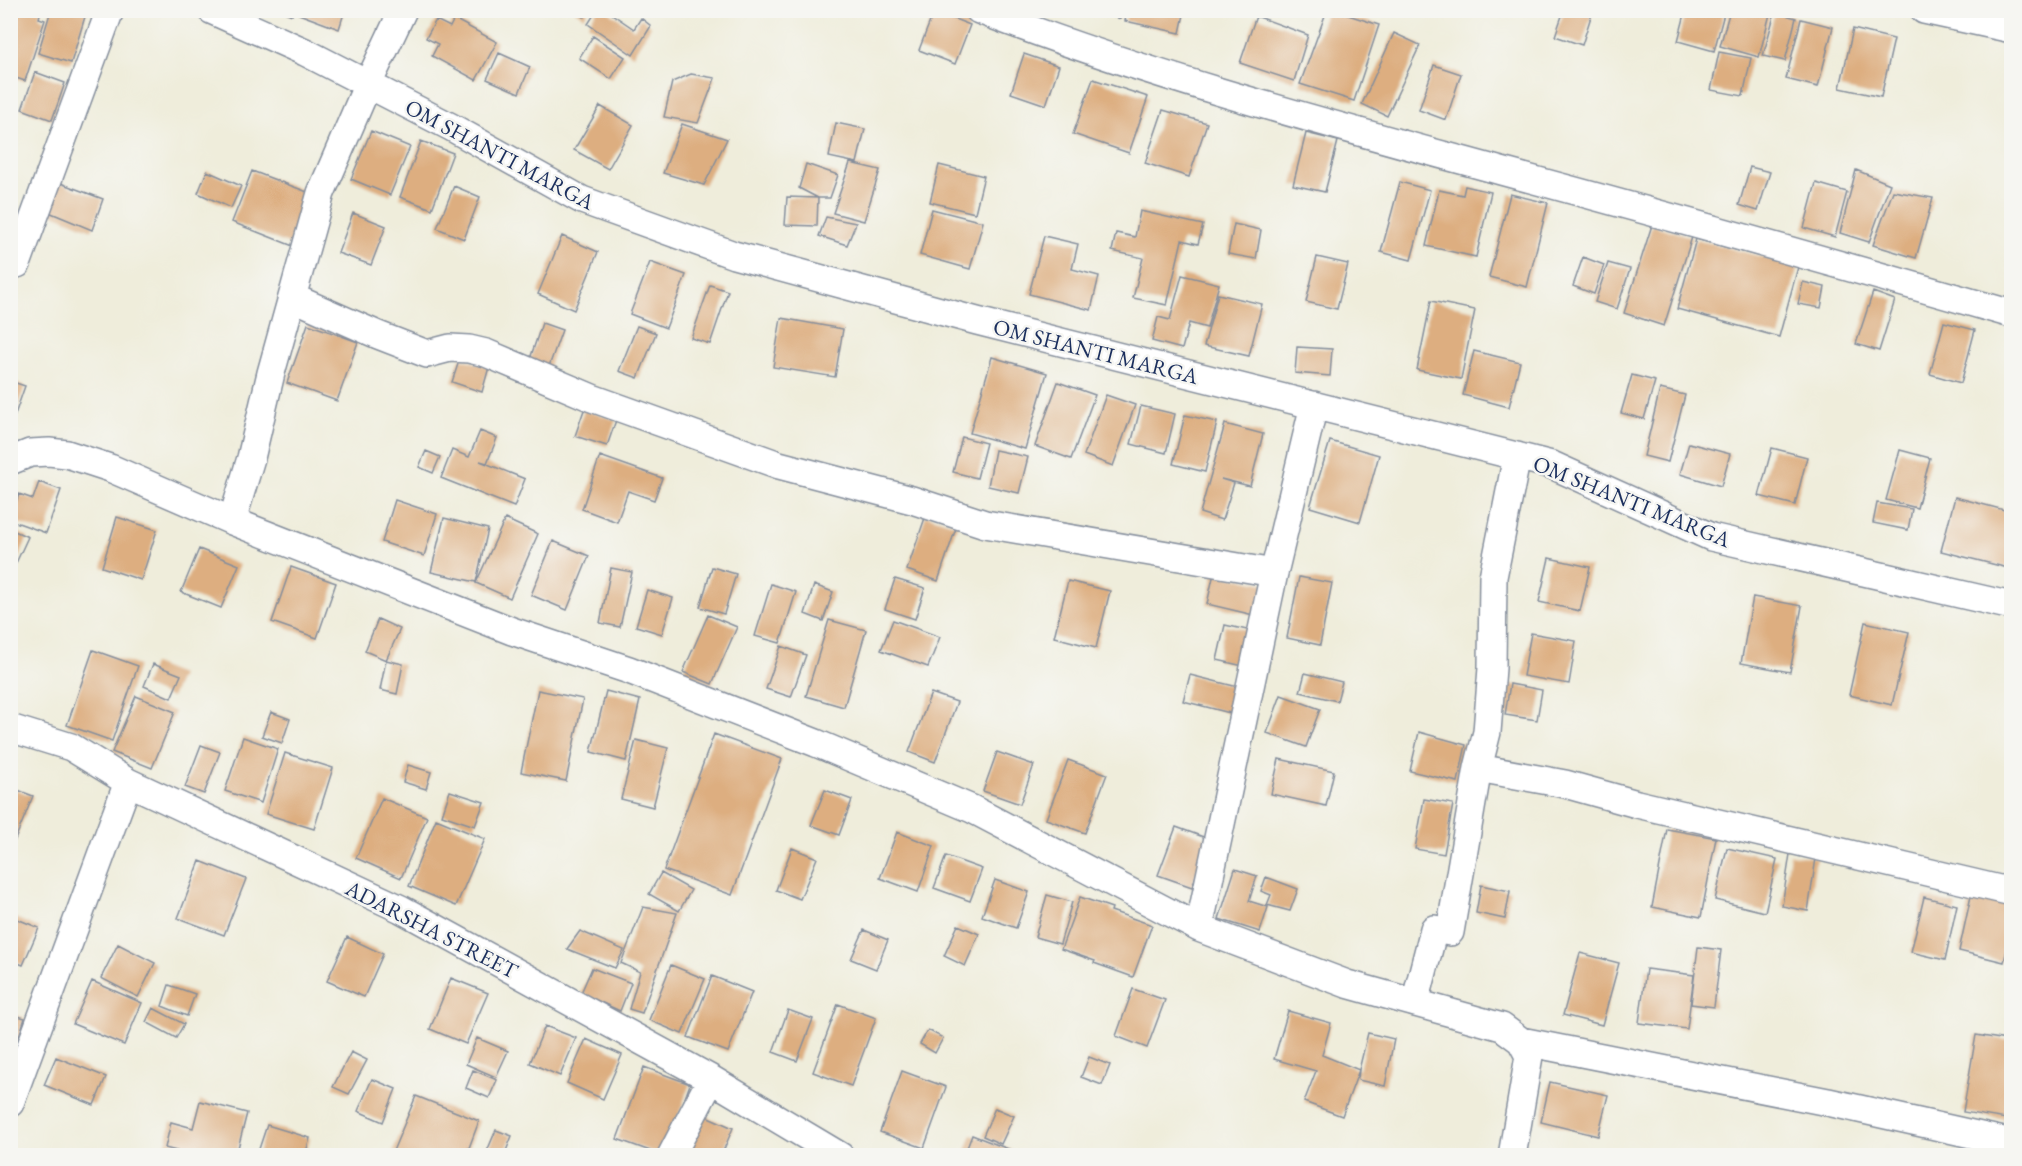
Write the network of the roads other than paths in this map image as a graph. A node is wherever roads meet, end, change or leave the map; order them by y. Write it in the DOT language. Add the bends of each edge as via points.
graph roads {
  1 [pos="110,10"];
  2 [pos="211,10"];
  3 [pos="403,10"];
  4 [pos="979,10"];
  5 [pos="1924,10"];
  6 [pos="2012,29"];
  7 [pos="368,84"];
  8 [pos="17,264"];
  9 [pos="294,297"];
  10 [pos="2012,314"];
  11 [pos="1314,405"];
  12 [pos="1517,456"];
  13 [pos="10,461"];
  14 [pos="232,521"];
  15 [pos="1274,573"];
  16 [pos="2012,606"];
  17 [pos="10,728"];
  18 [pos="1478,768"];
  19 [pos="128,782"];
  20 [pos="2012,892"];
  21 [pos="1199,928"];
  22 [pos="1415,1003"];
  23 [pos="1521,1041"];
  24 [pos="17,1070"];
  25 [pos="711,1079"];
  26 [pos="10,1103"];
  27 [pos="2012,1143"];
  28 [pos="671,1155"];
  29 [pos="840,1155"];
  30 [pos="1512,1155"];
  1 -- 8 [label="street"];
  2 -- 7 [label="street, OM SHANTI MARGA"];
  3 -- 7 [label="street"];
  4 -- 10 [label="street" via="1060,42 1292,114"];
  5 -- 6 [label="street"];
  7 -- 9 [label="street" via="321,193"];
  7 -- 11 [label="street, OM SHANTI MARGA" via="582,200 734,255 977,321"];
  9 -- 14 [label="street"];
  9 -- 15 [label="street" via="427,354 450,348 486,353 592,398 779,465 986,524"];
  11 -- 12 [label="street, OM SHANTI MARGA"];
  11 -- 15 [label="street"];
  12 -- 16 [label="street, OM SHANTI MARGA" via="1552,465 1711,537"];
  12 -- 18 [label="street" via="1493,577 1489,711"];
  13 -- 14 [label="street" via="30,453 66,454 110,468"];
  14 -- 21 [label="street" via="512,631 629,670 837,751 972,809"];
  15 -- 21 [label="street"];
  17 -- 19 [label="street, ADARSHA STREET" via="71,747"];
  18 -- 20 [label="street" via="1565,784"];
  18 -- 22 [label="street" via="1450,932 1434,929"];
  19 -- 24 [label="street"];
  19 -- 25 [label="street, ADARSHA STREET" via="401,909"];
  21 -- 22 [label="street" via="1347,984"];
  22 -- 23 [label="street" via="1502,1028"];
  23 -- 27 [label="street"];
  23 -- 30 [label="street" via="1529,1056"];
  24 -- 26 [label="street"];
  25 -- 28 [label="street"];
  25 -- 29 [label="street, ADARSHA STREET"];
}
